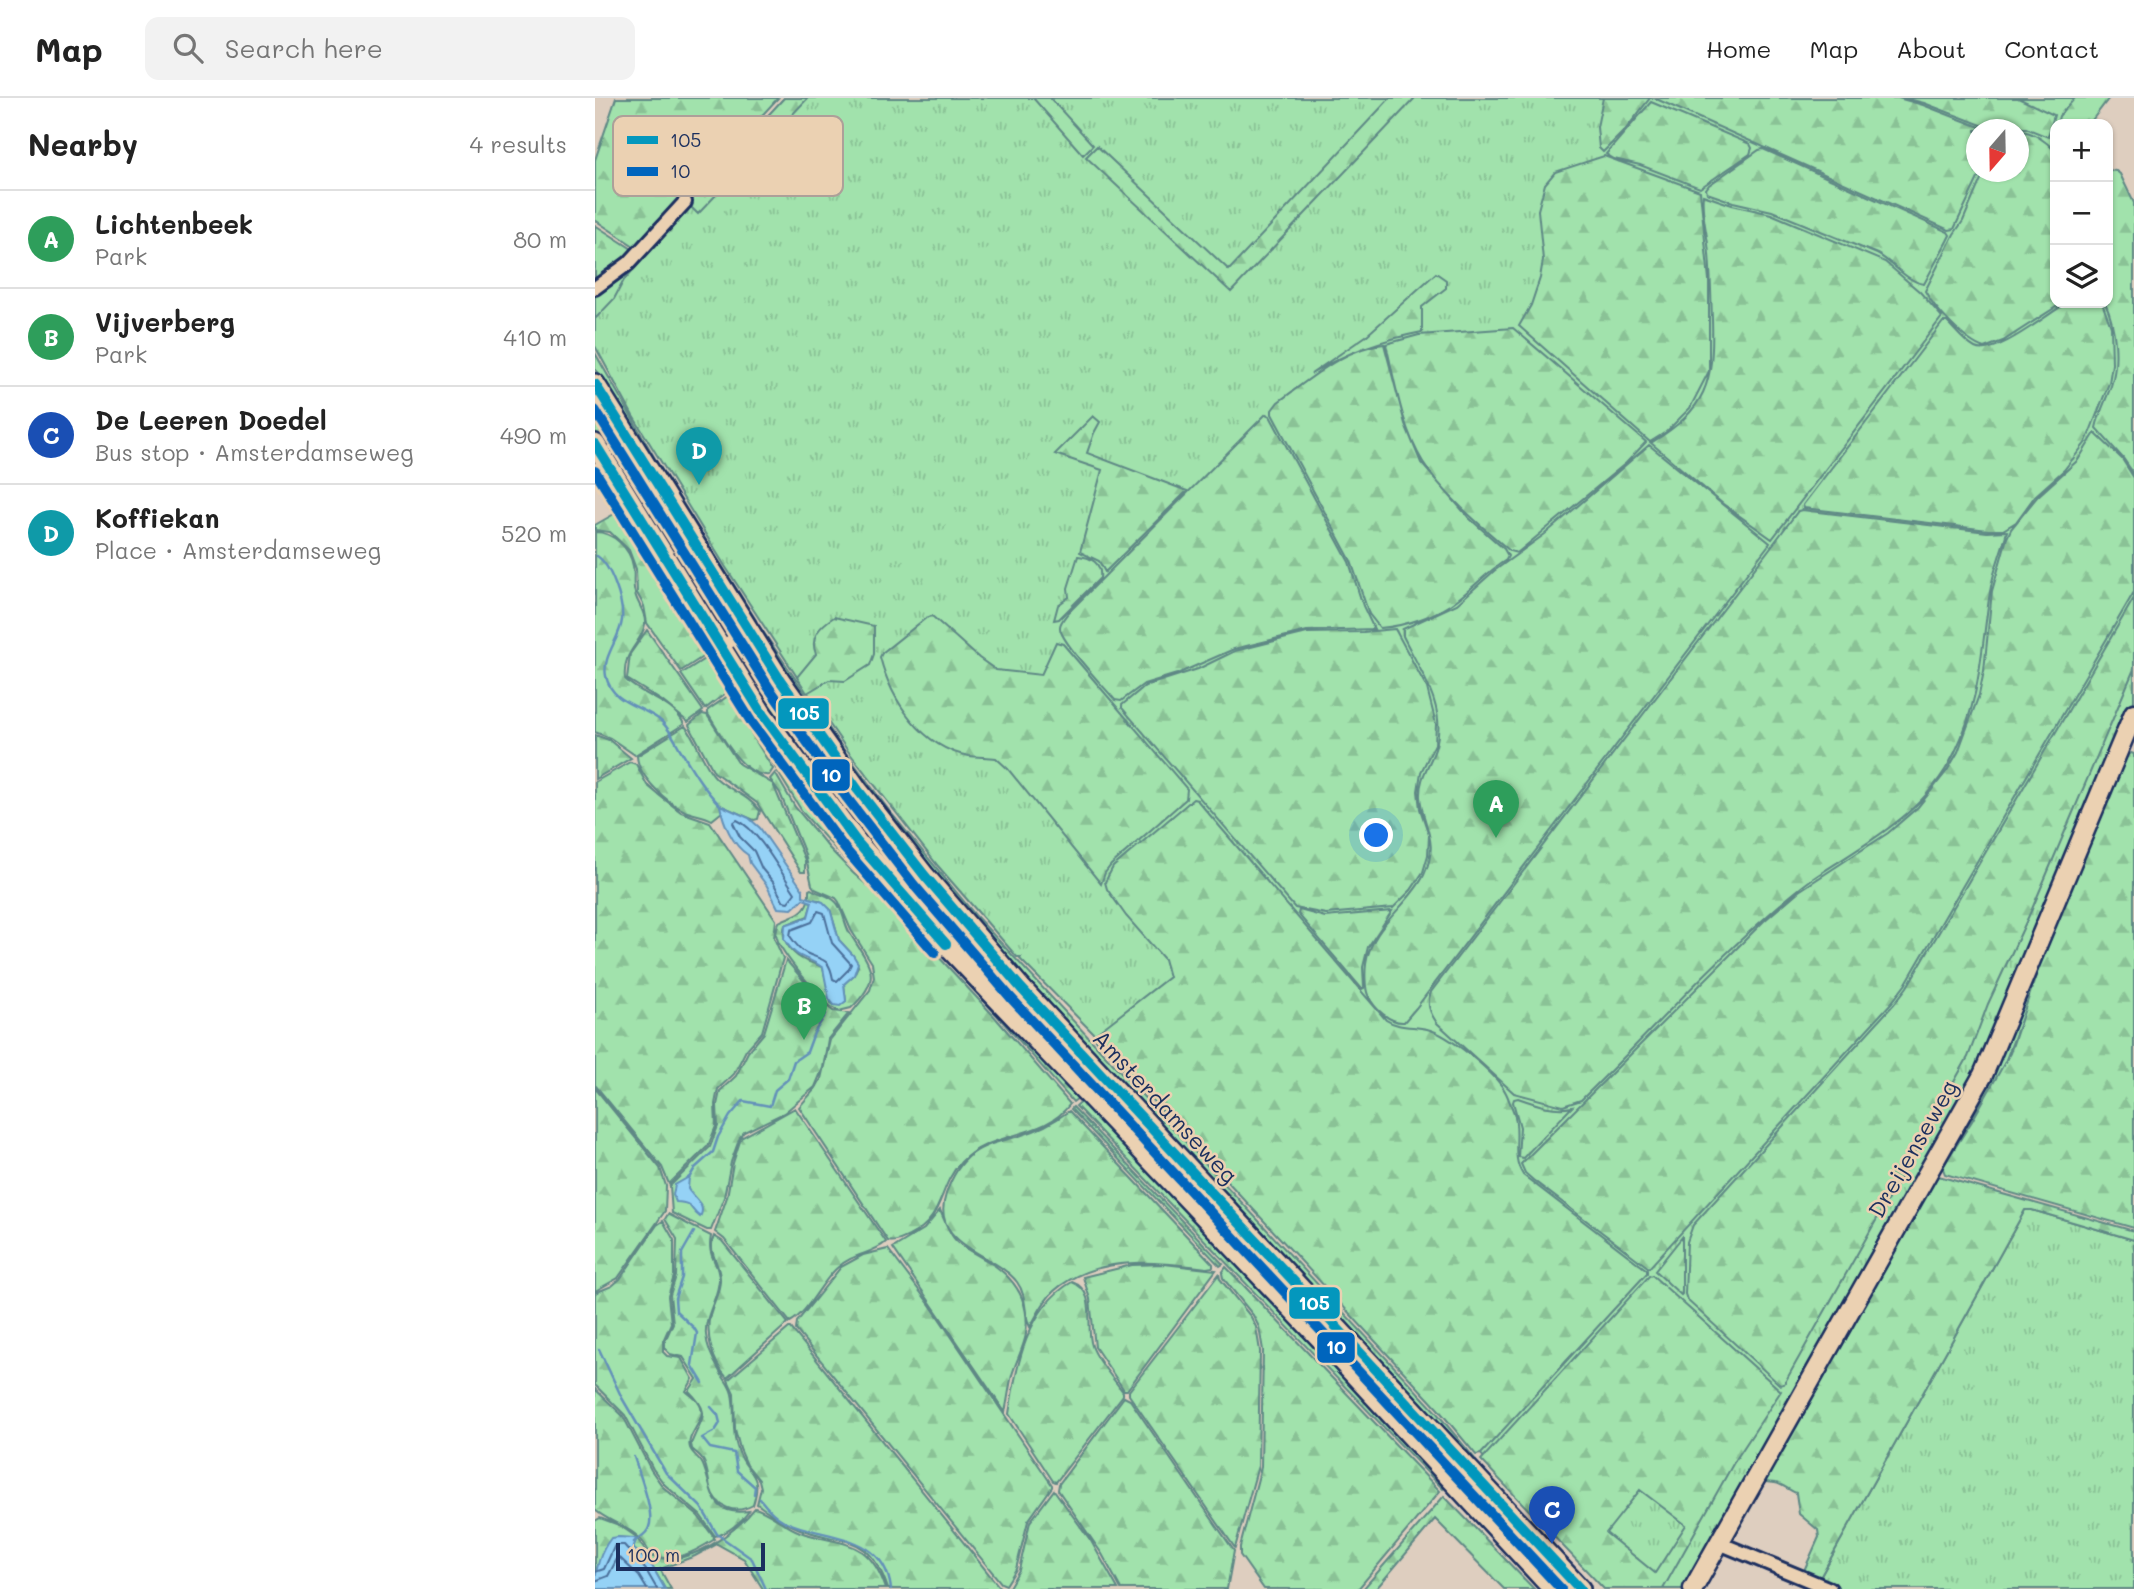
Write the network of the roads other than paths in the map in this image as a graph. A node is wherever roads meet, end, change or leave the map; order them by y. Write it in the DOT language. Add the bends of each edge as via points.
graph roads {
  1 [pos="685,202"];
  2 [pos="595,288"];
  3 [pos="595,384"];
  4 [pos="595,444"];
  5 [pos="748,630"];
  6 [pos="720,648"];
  7 [pos="2134,713"];
  8 [pos="1719,1543"];
  9 [pos="1553,1589"];
  10 [pos="1580,1589"];
  11 [pos="1693,1589"];
  12 [pos="1830,1589"];
  1 -- 2 [label="street" via="629,263"];
  3 -- 5 [label="main road, Amsterdamseweg"];
  4 -- 6 [label="main road, Amsterdamseweg"];
  5 -- 6 [label="street"];
  5 -- 10 [label="main road, Amsterdamseweg" via="858,790 975,936"];
  6 -- 9 [label="main road, Amsterdamseweg" via="809,780 902,896"];
  7 -- 8 [label="main road, Dreijenseweg" via="1983,1075"];
  8 -- 11 [label="main road, Dreijenseweg"];
  8 -- 12 [label="street"];
}
